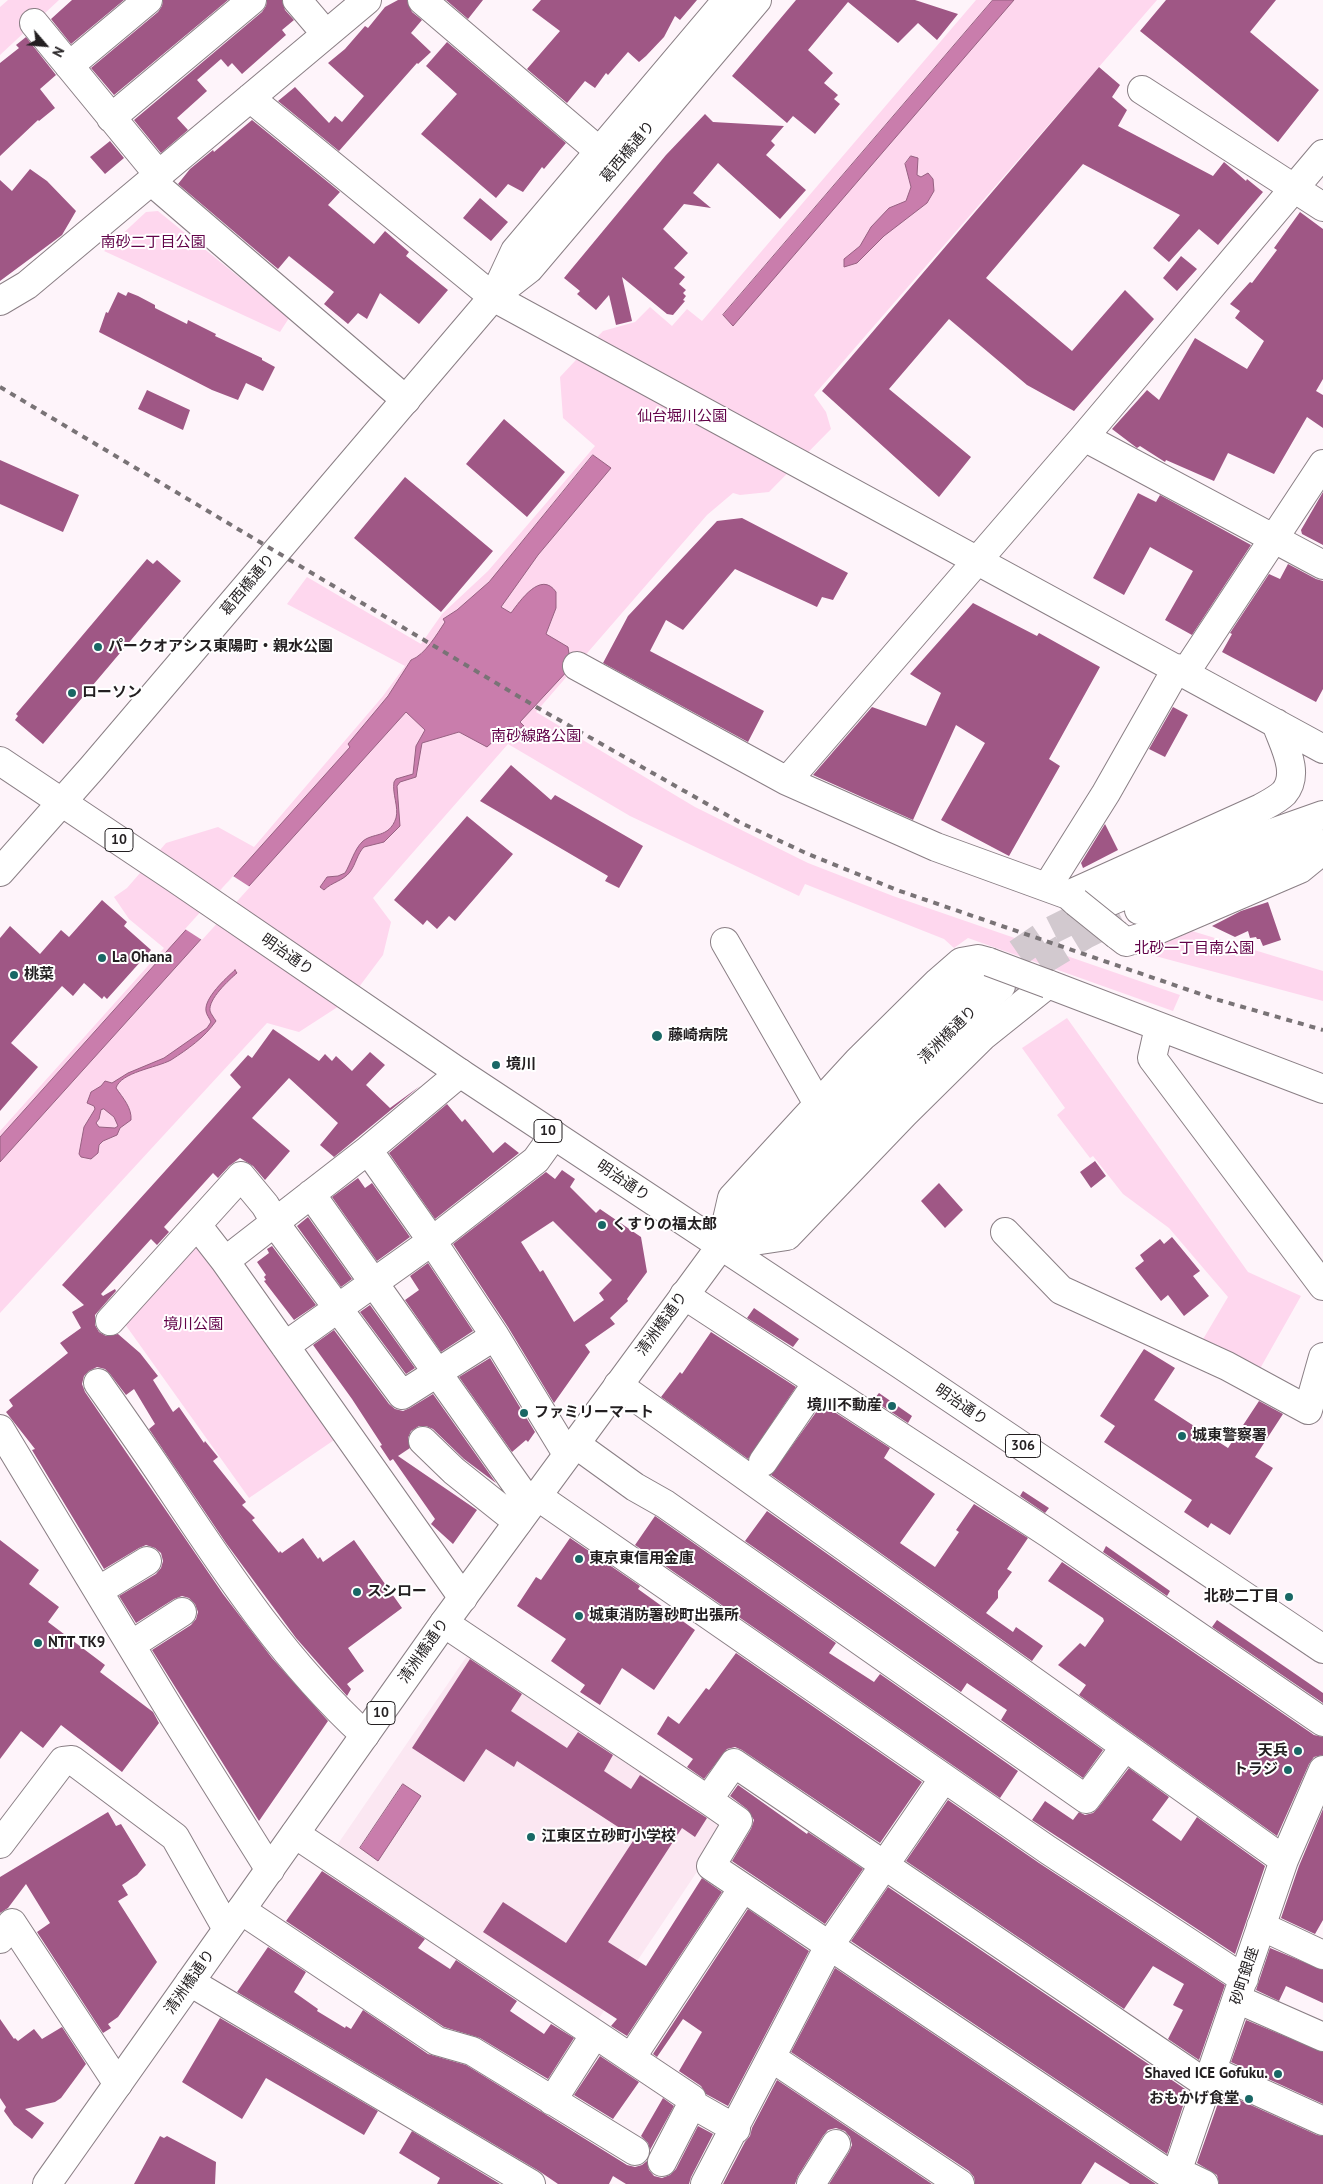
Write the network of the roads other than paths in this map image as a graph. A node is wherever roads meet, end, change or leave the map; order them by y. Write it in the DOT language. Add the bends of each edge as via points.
graph roads {
  1 [pos="148,0"];
  2 [pos="252,0"];
  3 [pos="298,0"];
  4 [pos="367,0"];
  5 [pos="422,0"];
  6 [pos="757,0"];
  7 [pos="719,3"];
  8 [pos="34,23"];
  9 [pos="326,34"];
  10 [pos="69,66"];
  11 [pos="1142,90"];
  12 [pos="250,98"];
  13 [pos="111,118"];
  14 [pos="599,151"];
  15 [pos="1323,154"];
  16 [pos="155,178"];
  17 [pos="1294,188"];
  18 [pos="1323,208"];
  19 [pos="494,297"];
  20 [pos="0,301"];
  21 [pos="406,400"];
  22 [pos="1084,437"];
  23 [pos="1323,464"];
  24 [pos="1273,538"];
  25 [pos="976,561"];
  26 [pos="1323,565"];
  27 [pos="577,666"];
  28 [pos="1181,670"];
  29 [pos="1276,723"];
  30 [pos="1323,749"];
  31 [pos="0,760"];
  32 [pos="787,781"];
  33 [pos="1323,794"];
  34 [pos="62,803"];
  35 [pos="1323,815"];
  36 [pos="1272,833"];
  37 [pos="1323,844"];
  38 [pos="1323,850"];
  39 [pos="0,872"];
  40 [pos="1063,895"];
  41 [pos="1115,919"];
  42 [pos="724,942"];
  43 [pos="990,976"];
  44 [pos="1048,984"];
  45 [pos="1159,1027"];
  46 [pos="460,1073"];
  47 [pos="1323,1089"];
  48 [pos="818,1104"];
  49 [pos="554,1135"];
  50 [pos="368,1150"];
  51 [pos="310,1194"];
  52 [pos="274,1222"];
  53 [pos="197,1226"];
  54 [pos="1005,1232"];
  55 [pos="432,1242"];
  56 [pos="720,1246"];
  57 [pos="224,1261"];
  58 [pos="375,1282"];
  59 [pos="1323,1286"];
  60 [pos="684,1295"];
  61 [pos="338,1309"];
  62 [pos="110,1321"];
  63 [pos="495,1336"];
  64 [pos="285,1346"];
  65 [pos="1323,1357"];
  66 [pos="436,1374"];
  67 [pos="98,1383"];
  68 [pos="817,1383"];
  69 [pos="618,1385"];
  70 [pos="1316,1414"];
  71 [pos="0,1429"];
  72 [pos="423,1441"];
  73 [pos="571,1449"];
  74 [pos="763,1462"];
  75 [pos="528,1507"];
  76 [pos="147,1560"];
  77 [pos="98,1591"];
  78 [pos="462,1598"];
  79 [pos="182,1612"];
  80 [pos="444,1623"];
  81 [pos="131,1646"];
  82 [pos="1323,1649"];
  83 [pos="1323,1722"];
  84 [pos="365,1735"];
  85 [pos="1125,1747"];
  86 [pos="1323,1770"];
  87 [pos="944,1778"];
  88 [pos="708,1800"];
  89 [pos="4,1830"];
  90 [pos="295,1834"];
  91 [pos="1284,1860"];
  92 [pos="885,1866"];
  93 [pos="270,1870"];
  94 [pos="743,1888"];
  95 [pos="234,1920"];
  96 [pos="1261,1926"];
  97 [pos="0,1939"];
  98 [pos="829,1946"];
  99 [pos="1323,1955"];
  100 [pos="190,1982"];
  101 [pos="1240,1989"];
  102 [pos="594,2034"];
  103 [pos="1323,2037"];
  104 [pos="631,2058"];
  105 [pos="772,2058"];
  106 [pos="1210,2078"];
  107 [pos="118,2084"];
  108 [pos="552,2101"];
  109 [pos="692,2104"];
  110 [pos="1323,2121"];
  111 [pos="736,2129"];
  112 [pos="836,2144"];
  113 [pos="635,2151"];
  114 [pos="662,2162"];
  115 [pos="1175,2178"];
  116 [pos="47,2184"];
  117 [pos="531,2184"];
  118 [pos="705,2184"];
  119 [pos="811,2184"];
  120 [pos="960,2184"];
  121 [pos="1204,2184"];
  1 -- 10 [label="street"];
  2 -- 13 [label="street"];
  3 -- 9 [label="street"];
  4 -- 9 [label="street"];
  5 -- 14 [label="street"];
  6 -- 19 [label="street, 葛西橋通り" via="529,269"];
  7 -- 14 [label="street, 葛西橋通り"];
  8 -- 10 [label="street"];
  9 -- 12 [label="street"];
  10 -- 13 [label="street"];
  11 -- 17 [label="street"];
  12 -- 16 [label="street"];
  12 -- 19 [label="street"];
  13 -- 16 [label="street"];
  14 -- 19 [label="street, 葛西橋通り" via="512,255"];
  15 -- 17 [label="street"];
  16 -- 20 [label="street" via="26,285"];
  16 -- 21 [label="street"];
  17 -- 18 [label="street"];
  17 -- 22 [label="street"];
  19 -- 21 [label="street, 葛西橋通り"];
  19 -- 25 [label="street"];
  21 -- 34 [label="street, 葛西橋通り"];
  22 -- 24 [label="street"];
  22 -- 25 [label="street"];
  23 -- 24 [label="street"];
  24 -- 26 [label="street"];
  24 -- 28 [label="street"];
  25 -- 28 [label="street"];
  25 -- 32 [label="street"];
  27 -- 32 [label="street"];
  28 -- 29 [label="street"];
  28 -- 40 [label="street" via="1106,793"];
  29 -- 30 [label="street"];
  29 -- 40 [label="street" via="1291,766 1290,784 1283,794 1261,808"];
  31 -- 34 [label="street, 明治通り / 10"];
  32 -- 40 [label="street" via="936,848"];
  33 -- 36 [label="street" via="1308,812"];
  34 -- 39 [label="street, 葛西橋通り"];
  34 -- 46 [label="street, 明治通り / 10"];
  35 -- 36 [label="street"];
  36 -- 41 [label="street"];
  37 -- 41 [label="street" via="1280,852"];
  38 -- 41 [label="street" via="1300,869 1140,938 1126,942"];
  40 -- 41 [label="street, bridge"];
  42 -- 48 [label="street"];
  43 -- 44 [label="street, bridge"];
  43 -- 48 [label="street" via="978,959 961,962"];
  43 -- 56 [label="street, 清洲橋通り" via="966,1016 767,1222"];
  44 -- 45 [label="street"];
  44 -- 56 [label="street" via="983,1036 787,1236"];
  45 -- 47 [label="street"];
  45 -- 59 [label="street" via="1152,1058"];
  46 -- 49 [label="street, 明治通り / 10"];
  46 -- 50 [label="street"];
  48 -- 56 [label="street" via="732,1198"];
  49 -- 55 [label="street" via="536,1160"];
  49 -- 56 [label="street, 明治通り / 10"];
  50 -- 51 [label="street"];
  50 -- 55 [label="street"];
  51 -- 52 [label="street"];
  51 -- 58 [label="street"];
  52 -- 53 [label="street" via="265,1205 241,1176"];
  52 -- 57 [label="street"];
  52 -- 61 [label="street"];
  53 -- 57 [label="street"];
  53 -- 62 [label="street"];
  54 -- 70 [label="street" via="1061,1290 1227,1366"];
  55 -- 58 [label="street"];
  55 -- 63 [label="street"];
  56 -- 60 [label="street, 清洲橋通り / 10"];
  56 -- 82 [label="street, 明治通り / 306"];
  57 -- 64 [label="street"];
  58 -- 61 [label="street"];
  58 -- 66 [label="street"];
  60 -- 68 [label="street"];
  60 -- 69 [label="street, 清洲橋通り / 10"];
  61 -- 64 [label="street"];
  61 -- 66 [label="street" via="402,1395"];
  63 -- 66 [label="street"];
  63 -- 73 [label="street"];
  64 -- 78 [label="street"];
  65 -- 70 [label="street"];
  66 -- 75 [label="street"];
  67 -- 84 [label="street" via="224,1570 280,1645"];
  68 -- 74 [label="street"];
  68 -- 83 [label="street" via="1048,1533"];
  69 -- 73 [label="street, 清洲橋通り / 10"];
  69 -- 85 [label="street"];
  71 -- 77 [label="street"];
  72 -- 75 [label="street" via="454,1471"];
  73 -- 75 [label="street, 清洲橋通り / 10"];
  73 -- 85 [label="street" via="665,1504 1086,1799"];
  75 -- 78 [label="street, 清洲橋通り / 10"];
  75 -- 87 [label="street"];
  76 -- 77 [label="street"];
  77 -- 81 [label="street"];
  78 -- 80 [label="street, 清洲橋通り / 10"];
  79 -- 81 [label="street"];
  80 -- 84 [label="street, 清洲橋通り / 10"];
  80 -- 88 [label="street"];
  81 -- 93 [label="street"];
  84 -- 90 [label="street, 清洲橋通り / 10"];
  85 -- 91 [label="street"];
  86 -- 91 [label="street, 砂町銀座"];
  87 -- 92 [label="street"];
  87 -- 101 [label="street"];
  88 -- 92 [label="street" via="734,1764"];
  88 -- 94 [label="street" via="738,1820 711,1866"];
  89 -- 95 [label="street" via="63,1761 72,1760 175,1837"];
  90 -- 93 [label="street, 清洲橋通り / 10"];
  90 -- 102 [label="street"];
  91 -- 96 [label="street, 砂町銀座"];
  92 -- 98 [label="street"];
  92 -- 106 [label="street"];
  93 -- 95 [label="street, 清洲橋通り / 10"];
  94 -- 98 [label="street"];
  94 -- 104 [label="street"];
  95 -- 100 [label="street, 清洲橋通り / 10"];
  95 -- 108 [label="street" via="437,2041 472,2051"];
  96 -- 99 [label="street"];
  96 -- 101 [label="street, 砂町銀座"];
  97 -- 107 [label="street" via="12,1924"];
  98 -- 105 [label="street"];
  98 -- 115 [label="street"];
  100 -- 107 [label="street, 清洲橋通り / 10"];
  100 -- 117 [label="street"];
  101 -- 103 [label="street"];
  101 -- 106 [label="street, 砂町銀座"];
  102 -- 104 [label="street"];
  102 -- 108 [label="street"];
  104 -- 109 [label="street" via="692,2099"];
  105 -- 111 [label="street"];
  105 -- 120 [label="street"];
  106 -- 110 [label="street"];
  106 -- 115 [label="street, 砂町銀座"];
  107 -- 116 [label="street, 清洲橋通り / 10"];
  108 -- 113 [label="street"];
  109 -- 111 [label="street"];
  109 -- 114 [label="street"];
  111 -- 118 [label="street"];
  112 -- 119 [label="street"];
  115 -- 121 [label="street"];
}
